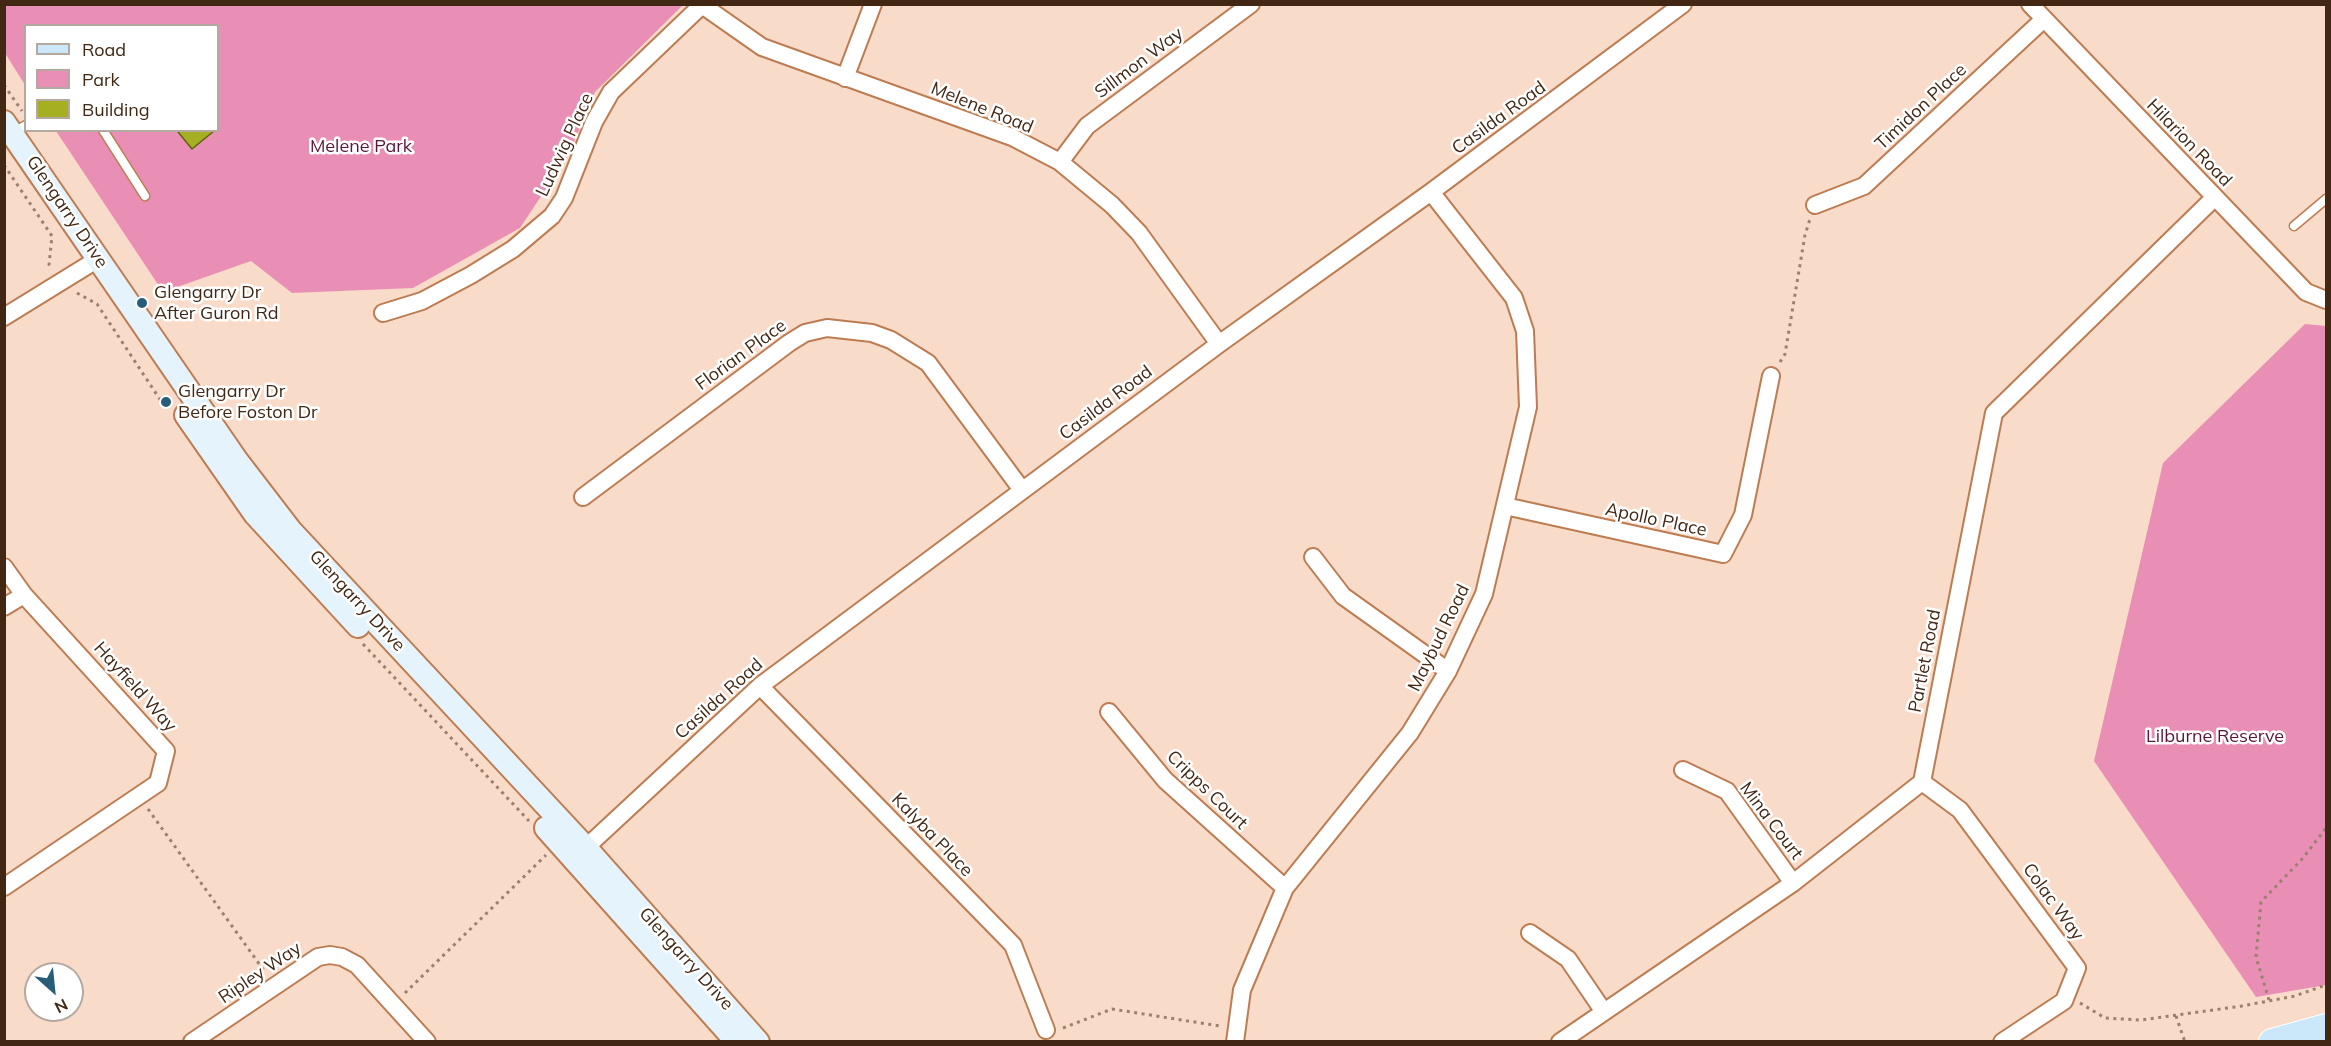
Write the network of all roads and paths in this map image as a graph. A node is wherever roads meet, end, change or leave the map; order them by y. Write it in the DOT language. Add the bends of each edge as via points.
graph roads {
  1 [pos="702,4"];
  2 [pos="873,4"];
  3 [pos="1251,4"];
  4 [pos="1683,4"];
  5 [pos="2030,4"];
  6 [pos="2044,19"];
  7 [pos="845,78"];
  8 [pos="4,85"];
  9 [pos="14,128"];
  10 [pos="104,132"];
  11 [pos="1060,162"];
  12 [pos="1431,192"];
  13 [pos="146,196"];
  14 [pos="2214,198"];
  15 [pos="2326,199"];
  16 [pos="1815,205"];
  17 [pos="2294,226"];
  18 [pos="92,262"];
  19 [pos="2326,300"];
  20 [pos="383,313"];
  21 [pos="4,317"];
  22 [pos="1219,344"];
  23 [pos="1771,375"];
  24 [pos="1022,490"];
  25 [pos="583,496"];
  26 [pos="1505,506"];
  27 [pos="1313,557"];
  28 [pos="4,567"];
  29 [pos="24,595"];
  30 [pos="4,607"];
  31 [pos="1448,671"];
  32 [pos="760,686"];
  33 [pos="1109,712"];
  34 [pos="1683,770"];
  35 [pos="1922,782"];
  36 [pos="140,798"];
  37 [pos="2326,828"];
  38 [pos="554,847"];
  39 [pos="580,854"];
  40 [pos="1793,883"];
  41 [pos="4,886"];
  42 [pos="1285,888"];
  43 [pos="1530,933"];
  44 [pos="2326,985"];
  45 [pos="276,987"];
  46 [pos="2064,1001"];
  47 [pos="2269,1001"];
  48 [pos="393,1004"];
  49 [pos="1604,1012"];
  50 [pos="2176,1016"];
  51 [pos="2326,1027"];
  52 [pos="1046,1030"];
  53 [pos="1236,1035"];
  54 [pos="192,1041"];
  55 [pos="427,1041"];
  56 [pos="737,1041"];
  57 [pos="758,1041"];
  58 [pos="1560,1041"];
  59 [pos="2002,1041"];
  60 [pos="2185,1041"];
  61 [pos="2272,1041"];
  1 -- 7 [label="street, Melene Road" via="762,47"];
  1 -- 20 [label="street, Ludwig Place" via="611,92 594,122 564,198 552,216 513,249 471,275 422,301"];
  2 -- 7 [label="street"];
  3 -- 11 [label="street, Sillmon Way" via="1087,126"];
  4 -- 12 [label="street, Casilda Road"];
  5 -- 6 [label="street, Hilarion Road"];
  6 -- 14 [label="street, Hilarion Road"];
  6 -- 16 [label="street, Timidon Place" via="1864,186"];
  7 -- 11 [label="street, Melene Road" via="1012,137"];
  8 -- 9 [label="path"];
  9 -- 18 [label="main road, Glengarry Drive"];
  10 -- 13 [label="lane"];
  11 -- 22 [label="street, Melene Road" via="1139,233"];
  12 -- 22 [label="street, Casilda Road"];
  12 -- 26 [label="street, Maybud Road" via="1514,298 1525,331 1528,407"];
  14 -- 19 [label="street, Hilarion Road" via="2306,292"];
  14 -- 35 [label="street, Partlet Road" via="1994,413"];
  15 -- 17 [label="lane"];
  16 -- 23 [label="path" via="1805,235 1785,354"];
  18 -- 21 [label="street"];
  18 -- 39 [label="main road, Glengarry Drive" via="284,523"];
  22 -- 24 [label="street, Casilda Road"];
  23 -- 26 [label="street, Apollo Place" via="1743,515 1723,554"];
  24 -- 25 [label="street, Florian Place" via="928,363 901,345 872,333 827,328 805,333 789,343"];
  24 -- 32 [label="street, Casilda Road"];
  26 -- 31 [label="street, Maybud Road" via="1484,594"];
  27 -- 31 [label="street" via="1343,596"];
  28 -- 29 [label="street, Hayfield Way"];
  29 -- 30 [label="street"];
  29 -- 36 [label="street, Hayfield Way" via="166,751 158,783"];
  31 -- 42 [label="street, Maybud Road" via="1410,733"];
  32 -- 39 [label="street, Casilda Road"];
  32 -- 52 [label="street, Kalyba Place" via="1013,945"];
  33 -- 42 [label="street, Cripps Court" via="1165,780"];
  34 -- 40 [label="street, Mina Court" via="1727,791"];
  35 -- 40 [label="street"];
  35 -- 46 [label="street, Colac Way" via="1960,810 2077,968"];
  36 -- 41 [label="street, Hayfield Way"];
  36 -- 45 [label="path"];
  37 -- 47 [label="path" via="2261,902 2256,957"];
  38 -- 48 [label="path"];
  39 -- 56 [label="main road, Glengarry Drive"];
  39 -- 57 [label="main road, Glengarry Drive"];
  40 -- 49 [label="street"];
  42 -- 53 [label="street, Maybud Road" via="1242,990"];
  43 -- 49 [label="street" via="1568,959"];
  44 -- 47 [label="path"];
  45 -- 48 [label="street, Ripley Way" via="318,957 330,955 357,965"];
  45 -- 54 [label="street, Ripley Way"];
  46 -- 50 [label="path" via="2081,1003 2105,1018 2141,1020"];
  46 -- 59 [label="street"];
  47 -- 50 [label="path"];
  48 -- 55 [label="street, Ripley Way"];
  49 -- 58 [label="street"];
  50 -- 60 [label="path"];
  51 -- 61 [label="main road"];
  52 -- 53 [label="path" via="1069,1027 1112,1009"];
}
